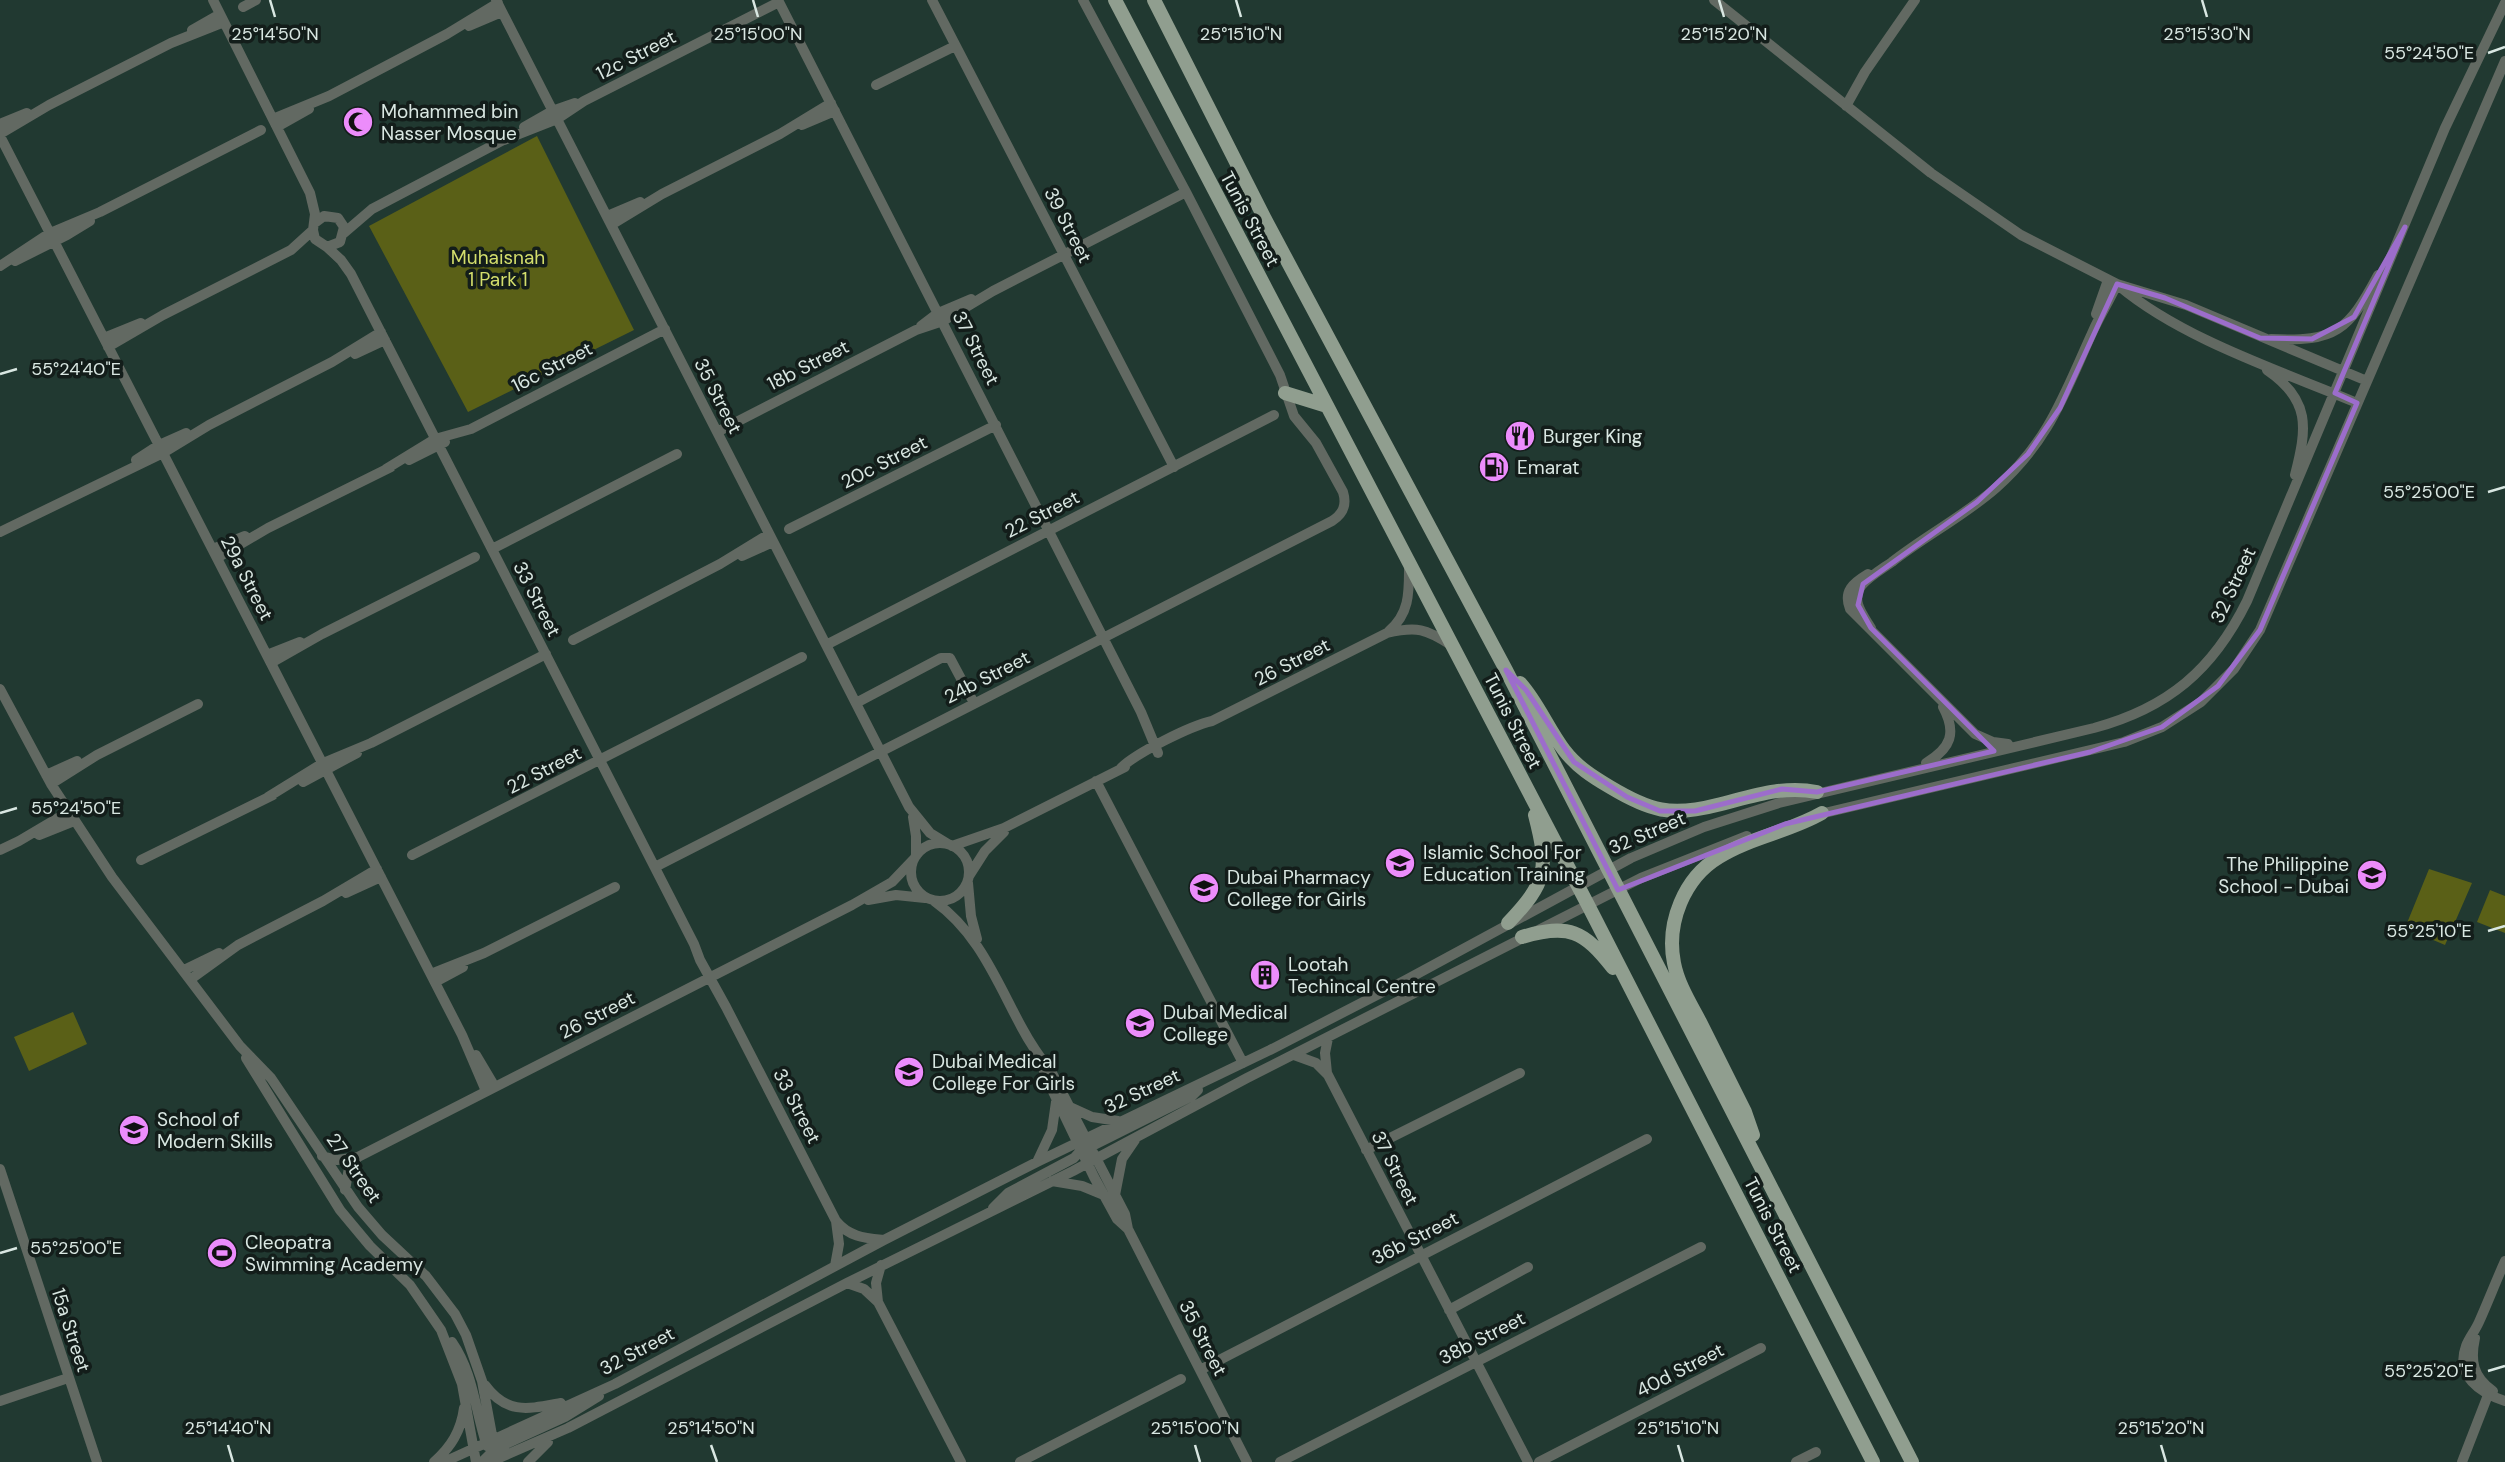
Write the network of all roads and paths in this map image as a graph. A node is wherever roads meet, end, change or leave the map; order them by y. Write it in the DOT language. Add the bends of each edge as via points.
graph roads {
  1 [pos="213,0"];
  2 [pos="256,0"];
  3 [pos="932,0"];
  4 [pos="1083,0"];
  5 [pos="1115,0"];
  6 [pos="1154,0"];
  7 [pos="1714,0"];
  8 [pos="1915,0"];
  9 [pos="779,1"];
  10 [pos="2505,3"];
  11 [pos="499,5"];
  12 [pos="243,7"];
  13 [pos="222,18"];
  14 [pos="955,46"];
  15 [pos="2505,61"];
  16 [pos="876,85"];
  17 [pos="1843,104"];
  18 [pos="49,105"];
  19 [pos="833,107"];
  20 [pos="555,115"];
  21 [pos="275,123"];
  22 [pos="0,124"];
  23 [pos="261,130"];
  24 [pos="0,135"];
  25 [pos="307,186"];
  26 [pos="1186,192"];
  27 [pos="372,209"];
  28 [pos="333,216"];
  29 [pos="609,221"];
  30 [pos="314,226"];
  31 [pos="2405,227"];
  32 [pos="344,236"];
  33 [pos="52,237"];
  34 [pos="324,246"];
  35 [pos="291,250"];
  36 [pos="1064,255"];
  37 [pos="349,270"];
  38 [pos="2113,282"];
  39 [pos="941,317"];
  40 [pos="665,329"];
  41 [pos="383,336"];
  42 [pos="2260,338"];
  43 [pos="106,342"];
  44 [pos="2250,359"];
  45 [pos="2344,372"];
  46 [pos="2367,381"];
  47 [pos="1285,393"];
  48 [pos="2335,393"];
  49 [pos="1301,399"];
  50 [pos="2357,403"];
  51 [pos="1327,406"];
  52 [pos="1274,415"];
  53 [pos="1294,415"];
  54 [pos="996,425"];
  55 [pos="717,432"];
  56 [pos="437,442"];
  57 [pos="161,449"];
  58 [pos="677,454"];
  59 [pos="1174,467"];
  60 [pos="2285,511"];
  61 [pos="789,529"];
  62 [pos="1049,530"];
  63 [pos="0,532"];
  64 [pos="771,538"];
  65 [pos="492,549"];
  66 [pos="215,553"];
  67 [pos="475,557"];
  68 [pos="1409,563"];
  69 [pos="1387,633"];
  70 [pos="1104,637"];
  71 [pos="573,640"];
  72 [pos="826,645"];
  73 [pos="1453,646"];
  74 [pos="546,654"];
  75 [pos="802,657"];
  76 [pos="269,659"];
  77 [pos="1506,670"];
  78 [pos="0,689"];
  79 [pos="1936,695"];
  80 [pos="856,703"];
  81 [pos="198,704"];
  82 [pos="974,704"];
  83 [pos="2024,744"];
  84 [pos="1160,748"];
  85 [pos="881,751"];
  86 [pos="600,761"];
  87 [pos="324,767"];
  88 [pos="1917,768"];
  89 [pos="48,780"];
  90 [pos="1096,781"];
  91 [pos="1817,792"];
  92 [pos="1530,794"];
  93 [pos="909,807"];
  94 [pos="1822,813"];
  95 [pos="71,817"];
  96 [pos="1017,821"];
  97 [pos="950,845"];
  98 [pos="0,849"];
  99 [pos="412,855"];
  100 [pos="915,858"];
  101 [pos="141,860"];
  102 [pos="655,867"];
  103 [pos="1607,869"];
  104 [pos="379,873"];
  105 [pos="969,879"];
  106 [pos="1578,885"];
  107 [pos="615,887"];
  108 [pos="1618,890"];
  109 [pos="930,899"];
  110 [pos="852,905"];
  111 [pos="1588,905"];
  112 [pos="1508,923"];
  113 [pos="1522,937"];
  114 [pos="980,948"];
  115 [pos="188,974"];
  116 [pos="711,976"];
  117 [pos="433,978"];
  118 [pos="1632,992"];
  119 [pos="1328,1038"];
  120 [pos="240,1046"];
  121 [pos="1294,1055"];
  122 [pos="1042,1062"];
  123 [pos="1243,1063"];
  124 [pos="1520,1073"];
  125 [pos="1328,1075"];
  126 [pos="1204,1082"];
  127 [pos="490,1089"];
  128 [pos="1056,1099"];
  129 [pos="1070,1107"];
  130 [pos="1121,1121"];
  131 [pos="1139,1136"];
  132 [pos="1647,1139"];
  133 [pos="1084,1145"];
  134 [pos="1366,1150"];
  135 [pos="322,1156"];
  136 [pos="358,1157"];
  137 [pos="1092,1161"];
  138 [pos="1037,1162"];
  139 [pos="1762,1167"];
  140 [pos="0,1169"];
  141 [pos="1052,1181"];
  142 [pos="345,1190"];
  143 [pos="1110,1195"];
  144 [pos="992,1210"];
  145 [pos="836,1221"];
  146 [pos="884,1240"];
  147 [pos="1701,1247"];
  148 [pos="1420,1255"];
  149 [pos="2505,1262"];
  150 [pos="881,1265"];
  151 [pos="835,1266"];
  152 [pos="1528,1267"];
  153 [pos="847,1283"];
  154 [pos="878,1302"];
  155 [pos="1449,1310"];
  156 [pos="2476,1328"];
  157 [pos="440,1330"];
  158 [pos="1761,1348"];
  159 [pos="1475,1360"];
  160 [pos="1200,1370"];
  161 [pos="68,1378"];
  162 [pos="1181,1379"];
  163 [pos="482,1381"];
  164 [pos="462,1384"];
  165 [pos="615,1384"];
  166 [pos="2488,1395"];
  167 [pos="2505,1399"];
  168 [pos="578,1400"];
  169 [pos="0,1401"];
  170 [pos="568,1428"];
  171 [pos="1815,1452"];
  172 [pos="485,1455"];
  173 [pos="97,1462"];
  174 [pos="433,1462"];
  175 [pos="444,1462"];
  176 [pos="528,1462"];
  177 [pos="961,1462"];
  178 [pos="1020,1462"];
  179 [pos="1248,1462"];
  180 [pos="1280,1462"];
  181 [pos="1528,1462"];
  182 [pos="1539,1462"];
  183 [pos="1796,1462"];
  184 [pos="1873,1462"];
  185 [pos="1912,1462"];
  186 [pos="2462,1462"];
  1 -- 13 [label="street"];
  2 -- 12 [label="street"];
  3 -- 14 [label="street, 39 Street"];
  4 -- 26 [label="street"];
  5 -- 51 [label="main road, Tunis Street"];
  6 -- 77 [label="main road, Tunis Street" via="1267,223"];
  7 -- 17 [label="street"];
  8 -- 17 [label="street"];
  9 -- 19 [label="street, 37 Street"];
  9 -- 20 [label="street, 12c Street"];
  10 -- 31 [label="street, 32 Street" via="2460,93"];
  11 -- 20 [label="street, 35 Street"];
  11 -- 21 [label="street"];
  13 -- 18 [label="street"];
  13 -- 21 [label="street"];
  14 -- 16 [label="street"];
  14 -- 36 [label="street, 39 Street"];
  15 -- 46 [label="street, 32 Street"];
  17 -- 38 [label="street" via="1990,215"];
  18 -- 22 [label="street"];
  18 -- 24 [label="street"];
  19 -- 29 [label="street"];
  19 -- 39 [label="street, 37 Street"];
  20 -- 27 [label="street, 12c Street"];
  20 -- 29 [label="street, 35 Street"];
  21 -- 25 [label="street"];
  23 -- 33 [label="street"];
  24 -- 33 [label="street, 29a Street"];
  25 -- 28 [label="street"];
  25 -- 30 [label="street"];
  26 -- 36 [label="street, 18b Street"];
  26 -- 47 [label="street"];
  27 -- 28 [label="street, 12c Street"];
  27 -- 32 [label="street, 12c Street"];
  28 -- 30 [label="street"];
  28 -- 32 [label="street" via="342,222"];
  29 -- 40 [label="street, 35 Street"];
  30 -- 34 [label="street" via="315,239"];
  30 -- 35 [label="street"];
  31 -- 42 [label="street" via="2363,303 2342,327 2312,340"];
  31 -- 45 [label="street, 32 Street"];
  32 -- 34 [label="street" via="336,245"];
  32 -- 37 [label="street, 33 Street"];
  33 -- 43 [label="street, 29a Street"];
  34 -- 35 [label="street"];
  34 -- 37 [label="street, 33 Street"];
  35 -- 43 [label="street"];
  36 -- 39 [label="street, 18b Street"];
  36 -- 59 [label="street, 39 Street"];
  37 -- 41 [label="street, 33 Street"];
  38 -- 42 [label="street" via="2165,298"];
  38 -- 44 [label="street" via="2166,318"];
  38 -- 79 [label="street" via="2060,408 2028,454 1996,488 1860,589 1858,605 1871,628"];
  39 -- 54 [label="street, 37 Street"];
  39 -- 55 [label="street, 18b Street"];
  40 -- 55 [label="street, 35 Street"];
  40 -- 56 [label="street, 16c Street"];
  41 -- 56 [label="street, 33 Street"];
  41 -- 57 [label="street"];
  42 -- 45 [label="street"];
  43 -- 57 [label="street, 29a Street"];
  44 -- 48 [label="street"];
  44 -- 60 [label="street" via="2289,388 2302,414 2303,443"];
  45 -- 46 [label="street"];
  45 -- 48 [label="street, 32 Street"];
  46 -- 50 [label="street, 32 Street"];
  47 -- 49 [label="main road"];
  47 -- 53 [label="street"];
  48 -- 50 [label="street"];
  48 -- 60 [label="street, 32 Street"];
  49 -- 51 [label="main road"];
  49 -- 53 [label="street"];
  50 -- 94 [label="street, 32 Street" via="2260,630 2234,669 2201,702 2162,727 2124,742"];
  51 -- 68 [label="main road, Tunis Street"];
  52 -- 59 [label="street, 22 Street"];
  53 -- 70 [label="street, 24b Street" via="1316,443 1343,492 1345,505 1335,519"];
  54 -- 61 [label="street, 20c Street"];
  54 -- 62 [label="street, 37 Street"];
  55 -- 64 [label="street, 35 Street"];
  56 -- 65 [label="street, 33 Street"];
  56 -- 66 [label="street, 16c Street"];
  57 -- 63 [label="street"];
  57 -- 66 [label="street, 29a Street"];
  58 -- 65 [label="street"];
  59 -- 62 [label="street, 22 Street"];
  60 -- 83 [label="street, 32 Street" via="2236,625 2186,683 2119,721"];
  62 -- 70 [label="street, 37 Street"];
  62 -- 72 [label="street, 22 Street"];
  64 -- 71 [label="street"];
  64 -- 72 [label="street, 35 Street"];
  65 -- 74 [label="street, 33 Street"];
  66 -- 76 [label="street, 29a Street"];
  67 -- 76 [label="street"];
  68 -- 69 [label="street, 26 Street" via="1407,607"];
  68 -- 73 [label="main road, Tunis Street"];
  69 -- 73 [label="street, 26 Street" via="1426,630"];
  69 -- 84 [label="street, 26 Street"];
  70 -- 82 [label="street, 24b Street"];
  70 -- 84 [label="street, 37 Street" via="1141,712 1152,723"];
  72 -- 80 [label="street, 35 Street"];
  73 -- 92 [label="main road, Tunis Street"];
  74 -- 86 [label="street, 33 Street"];
  74 -- 87 [label="street"];
  75 -- 86 [label="street, 22 Street"];
  76 -- 87 [label="street, 29a Street"];
  77 -- 91 [label="main road" via="1526,690 1574,762 1643,806 1677,813 1782,789"];
  77 -- 103 [label="main road, Tunis Street"];
  78 -- 89 [label="street, 27 Street"];
  79 -- 83 [label="street" via="1983,739"];
  79 -- 88 [label="street" via="1949,719 1950,737 1941,753"];
  80 -- 82 [label="street" via="941,658 950,658"];
  80 -- 85 [label="street, 35 Street"];
  81 -- 89 [label="street"];
  82 -- 85 [label="street, 24b Street"];
  83 -- 88 [label="street, 32 Street"];
  84 -- 90 [label="street, 26 Street"];
  85 -- 93 [label="street, 35 Street"];
  85 -- 102 [label="street, 24b Street"];
  86 -- 99 [label="street, 22 Street"];
  86 -- 102 [label="street, 33 Street"];
  87 -- 101 [label="street"];
  87 -- 104 [label="street, 29a Street"];
  88 -- 91 [label="street, 32 Street"];
  89 -- 95 [label="street, 27 Street"];
  90 -- 96 [label="street, 26 Street"];
  90 -- 123 [label="street"];
  91 -- 103 [label="street, 32 Street" via="1704,827"];
  92 -- 106 [label="main road, Tunis Street"];
  92 -- 112 [label="main road" via="1544,851 1542,876 1534,895"];
  93 -- 97 [label="street, 35 Street" via="922,825"];
  93 -- 100 [label="street, 35 Street" via="915,826"];
  94 -- 108 [label="street, 32 Street" via="1712,849"];
  94 -- 139 [label="main road" via="1711,862 1687,889 1675,924 1672,951 1678,977 1745,1112"];
  95 -- 98 [label="street"];
  95 -- 115 [label="street, 27 Street"];
  96 -- 97 [label="street, 26 Street"];
  96 -- 105 [label="street, 26 Street" via="985,851"];
  97 -- 100 [label="street" via="930,845"];
  97 -- 105 [label="street" via="966,858"];
  100 -- 109 [label="street" via="911,868 914,885"];
  100 -- 110 [label="street, 26 Street" via="892,881"];
  102 -- 116 [label="street, 33 Street"];
  103 -- 106 [label="street, 32 Street"];
  103 -- 108 [label="main road, Tunis Street"];
  104 -- 115 [label="street"];
  104 -- 117 [label="street, 29a Street"];
  105 -- 109 [label="street" via="959,895 943,902"];
  105 -- 114 [label="street, 35 Street" via="971,916"];
  106 -- 111 [label="main road, Tunis Street"];
  106 -- 112 [label="street, 32 Street"];
  107 -- 117 [label="street"];
  108 -- 111 [label="street, 32 Street"];
  108 -- 139 [label="main road, Tunis Street"];
  109 -- 110 [label="street, 26 Street" via="896,895"];
  109 -- 114 [label="street, 35 Street" via="960,922"];
  110 -- 116 [label="street, 26 Street"];
  111 -- 113 [label="street, 32 Street"];
  111 -- 118 [label="main road, Tunis Street"];
  112 -- 123 [label="street, 32 Street"];
  113 -- 118 [label="main road" via="1554,929 1584,937"];
  113 -- 119 [label="street, 32 Street"];
  114 -- 122 [label="street, 35 Street"];
  115 -- 120 [label="street, 27 Street"];
  116 -- 127 [label="street, 26 Street"];
  116 -- 145 [label="street, 33 Street"];
  117 -- 127 [label="street, 29a Street"];
  118 -- 184 [label="main road, Tunis Street"];
  119 -- 121 [label="street, 32 Street"];
  119 -- 125 [label="street, 37 Street"];
  120 -- 135 [label="street, 27 Street" via="271,1078"];
  120 -- 157 [label="street, 27 Street" via="335,1203 410,1285"];
  121 -- 125 [label="street" via="1316,1063"];
  121 -- 131 [label="street, 32 Street"];
  122 -- 128 [label="street, 35 Street"];
  122 -- 129 [label="street, 35 Street"];
  123 -- 126 [label="street, 32 Street"];
  124 -- 134 [label="street"];
  125 -- 134 [label="street, 37 Street"];
  126 -- 130 [label="street, 32 Street"];
  126 -- 133 [label="street" via="1192,1096"];
  127 -- 136 [label="street, 26 Street"];
  128 -- 133 [label="street, 35 Street"];
  128 -- 138 [label="street" via="1052,1130"];
  129 -- 130 [label="street" via="1091,1117"];
  129 -- 133 [label="street, 35 Street"];
  130 -- 133 [label="street, 32 Street"];
  131 -- 137 [label="street, 32 Street"];
  131 -- 143 [label="street" via="1127,1149"];
  132 -- 148 [label="street, 36b Street"];
  133 -- 137 [label="street, 35 Street"];
  133 -- 138 [label="street, 32 Street"];
  133 -- 144 [label="street" via="1004,1195"];
  134 -- 148 [label="street, 37 Street"];
  135 -- 136 [label="street, 26 Street" via="337,1160"];
  135 -- 142 [label="street, 27 Street"];
  136 -- 142 [label="street" via="349,1168"];
  137 -- 141 [label="street, 32 Street"];
  137 -- 143 [label="street, 35 Street"];
  138 -- 146 [label="street, 32 Street"];
  139 -- 185 [label="main road, Tunis Street"];
  140 -- 161 [label="street, 15a Street"];
  141 -- 143 [label="street"];
  141 -- 144 [label="street, 32 Street"];
  142 -- 163 [label="street, 27 Street" via="441,1295 466,1335"];
  143 -- 160 [label="street, 35 Street" via="1117,1219 1128,1229"];
  144 -- 150 [label="street, 32 Street"];
  145 -- 146 [label="street" via="858,1237"];
  145 -- 151 [label="street, 33 Street" via="839,1244"];
  146 -- 151 [label="street, 32 Street"];
  147 -- 159 [label="street, 38b Street"];
  148 -- 155 [label="street, 37 Street"];
  148 -- 160 [label="street, 36b Street"];
  149 -- 156 [label="street"];
  150 -- 153 [label="street, 32 Street"];
  150 -- 154 [label="street" via="876,1283"];
  151 -- 165 [label="street, 32 Street"];
  152 -- 155 [label="street"];
  153 -- 154 [label="street" via="864,1289"];
  153 -- 170 [label="street, 32 Street"];
  154 -- 177 [label="street"];
  155 -- 159 [label="street, 37 Street"];
  156 -- 166 [label="street" via="2465,1348 2464,1366 2471,1383"];
  156 -- 167 [label="street" via="2475,1371"];
  157 -- 164 [label="street, 27 Street"];
  157 -- 172 [label="street" via="457,1349 467,1371"];
  158 -- 182 [label="street, 40d Street"];
  159 -- 180 [label="street, 38b Street"];
  159 -- 181 [label="street, 37 Street"];
  160 -- 179 [label="street, 35 Street"];
  161 -- 169 [label="street"];
  161 -- 173 [label="street, 15a Street"];
  162 -- 178 [label="street"];
  163 -- 168 [label="street" via="499,1400 517,1408"];
  163 -- 172 [label="street, 27 Street"];
  164 -- 172 [label="street, 27 Street"];
  164 -- 174 [label="street" via="464,1408 459,1428 450,1446"];
  165 -- 168 [label="street, 32 Street"];
  165 -- 172 [label="street" via="571,1413"];
  166 -- 167 [label="street"];
  166 -- 186 [label="street"];
  168 -- 172 [label="street, 32 Street"];
  170 -- 172 [label="street, 32 Street"];
  170 -- 176 [label="street"];
  171 -- 183 [label="street"];
  172 -- 175 [label="street, 32 Street"];
}
